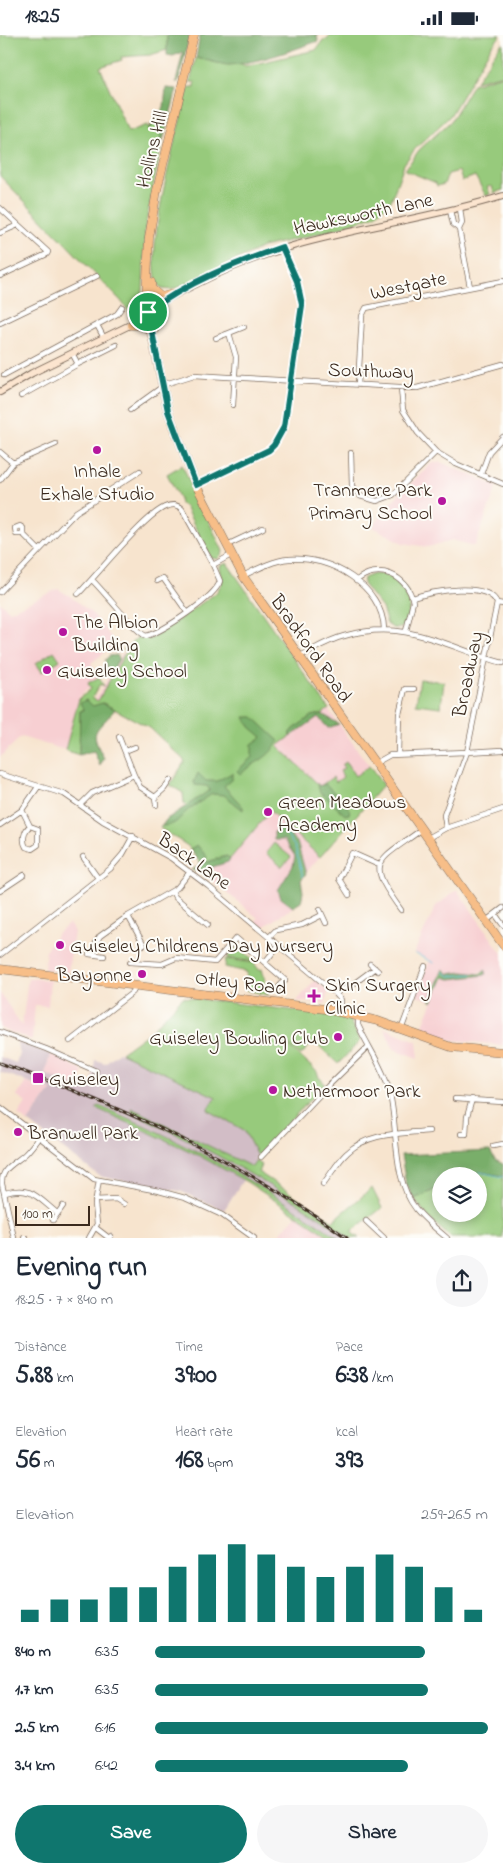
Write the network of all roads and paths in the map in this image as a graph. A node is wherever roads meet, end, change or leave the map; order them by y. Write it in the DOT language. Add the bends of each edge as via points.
graph roads {
  1 [pos="194,35"];
  2 [pos="503,196"];
  3 [pos="0,208"];
  4 [pos="460,208"];
  5 [pos="450,210"];
  6 [pos="18,225"];
  7 [pos="459,229"];
  8 [pos="0,233"];
  9 [pos="282,247"];
  10 [pos="148,273"];
  11 [pos="0,276"];
  12 [pos="97,277"];
  13 [pos="503,281"];
  14 [pos="151,287"];
  15 [pos="470,287"];
  16 [pos="178,293"];
  17 [pos="122,307"];
  18 [pos="151,310"];
  19 [pos="0,323"];
  20 [pos="97,325"];
  21 [pos="131,325"];
  22 [pos="244,327"];
  23 [pos="151,331"];
  24 [pos="229,333"];
  25 [pos="104,338"];
  26 [pos="216,338"];
  27 [pos="154,340"];
  28 [pos="116,345"];
  29 [pos="72,353"];
  30 [pos="27,363"];
  31 [pos="78,364"];
  32 [pos="503,365"];
  33 [pos="32,373"];
  34 [pos="4,375"];
  35 [pos="235,378"];
  36 [pos="291,382"];
  37 [pos="358,385"];
  38 [pos="162,386"];
  39 [pos="401,389"];
  40 [pos="0,392"];
  41 [pos="21,396"];
  42 [pos="233,405"];
  43 [pos="130,410"];
  44 [pos="503,437"];
  45 [pos="56,443"];
  46 [pos="0,452"];
  47 [pos="436,452"];
  48 [pos="351,453"];
  49 [pos="13,463"];
  50 [pos="140,471"];
  51 [pos="481,474"];
  52 [pos="0,480"];
  53 [pos="503,484"];
  54 [pos="196,485"];
  55 [pos="263,528"];
  56 [pos="23,534"];
  57 [pos="226,546"];
  58 [pos="40,551"];
  59 [pos="231,555"];
  60 [pos="213,565"];
  61 [pos="243,576"];
  62 [pos="92,580"];
  63 [pos="157,581"];
  64 [pos="356,581"];
  65 [pos="0,592"];
  66 [pos="78,594"];
  67 [pos="412,598"];
  68 [pos="497,603"];
  69 [pos="503,604"];
  70 [pos="187,612"];
  71 [pos="384,629"];
  72 [pos="406,631"];
  73 [pos="298,657"];
  74 [pos="487,659"];
  75 [pos="503,663"];
  76 [pos="414,689"];
  77 [pos="120,737"];
  78 [pos="135,747"];
  79 [pos="503,750"];
  80 [pos="125,751"];
  81 [pos="466,752"];
  82 [pos="398,754"];
  83 [pos="374,764"];
  84 [pos="0,774"];
  85 [pos="134,775"];
  86 [pos="170,780"];
  87 [pos="38,787"];
  88 [pos="155,797"];
  89 [pos="81,804"];
  90 [pos="156,805"];
  91 [pos="503,809"];
  92 [pos="22,810"];
  93 [pos="0,825"];
  94 [pos="30,826"];
  95 [pos="446,828"];
  96 [pos="421,830"];
  97 [pos="132,836"];
  98 [pos="427,839"];
  99 [pos="83,857"];
  100 [pos="379,865"];
  101 [pos="190,872"];
  102 [pos="24,875"];
  103 [pos="98,877"];
  104 [pos="0,891"];
  105 [pos="172,891"];
  106 [pos="349,895"];
  107 [pos="503,909"];
  108 [pos="401,910"];
  109 [pos="495,914"];
  110 [pos="128,916"];
  111 [pos="486,922"];
  112 [pos="326,923"];
  113 [pos="208,925"];
  114 [pos="503,925"];
  115 [pos="269,937"];
  116 [pos="144,945"];
  117 [pos="279,945"];
  118 [pos="503,945"];
  119 [pos="2,948"];
  120 [pos="0,955"];
  121 [pos="104,956"];
  122 [pos="130,962"];
  123 [pos="265,962"];
  124 [pos="370,964"];
  125 [pos="425,966"];
  126 [pos="0,969"];
  127 [pos="136,985"];
  128 [pos="279,987"];
  129 [pos="335,993"];
  130 [pos="341,1012"];
  131 [pos="358,1015"];
  132 [pos="400,1029"];
  133 [pos="0,1032"];
  134 [pos="70,1041"];
  135 [pos="368,1047"];
  136 [pos="503,1052"];
  137 [pos="96,1071"];
  138 [pos="455,1099"];
  139 [pos="472,1099"];
  140 [pos="503,1102"];
  141 [pos="0,1107"];
  142 [pos="429,1131"];
  143 [pos="396,1134"];
  144 [pos="461,1134"];
  145 [pos="40,1136"];
  146 [pos="503,1144"];
  147 [pos="493,1146"];
  148 [pos="261,1157"];
  149 [pos="99,1180"];
  150 [pos="323,1184"];
  151 [pos="5,1193"];
  152 [pos="95,1200"];
  153 [pos="124,1204"];
  154 [pos="63,1206"];
  155 [pos="58,1213"];
  156 [pos="53,1220"];
  157 [pos="366,1221"];
  158 [pos="96,1228"];
  159 [pos="111,1236"];
  160 [pos="14,1238"];
  161 [pos="89,1238"];
  162 [pos="254,1238"];
  163 [pos="384,1238"];
  164 [pos="447,1238"];
  1 -- 10 [label="main road, Hollins Hill" via="157,190 149,238"];
  2 -- 4 [label="street, Hawksworth Lane"];
  3 -- 6 [label="street"];
  4 -- 5 [label="street, Hawksworth Lane"];
  4 -- 7 [label="street" via="462,223"];
  5 -- 7 [label="street" via="453,224"];
  5 -- 9 [label="street, Hawksworth Lane"];
  6 -- 8 [label="street"];
  6 -- 11 [label="street" via="46,249 47,254"];
  7 -- 15 [label="street"];
  9 -- 16 [label="street, Hawksworth Lane" via="248,259"];
  9 -- 36 [label="street" via="297,281 302,305"];
  10 -- 14 [label="main road, Hollins Hill"];
  10 -- 18 [label="main road, Hollins Hill"];
  12 -- 19 [label="street"];
  13 -- 15 [label="street, Westgate"];
  14 -- 16 [label="main road" via="161,297"];
  14 -- 18 [label="main road, Hollins Hill"];
  15 -- 37 [label="street, Westgate" via="366,309 362,316"];
  16 -- 18 [label="street, Hawksworth Lane"];
  17 -- 20 [label="street" via="117,314"];
  18 -- 21 [label="street, Hawksworth Lane"];
  18 -- 23 [label="main road, Bradford Road"];
  18 -- 27 [label="main road, Bradford Road"];
  20 -- 25 [label="street"];
  20 -- 30 [label="street"];
  21 -- 23 [label="main road" via="142,325"];
  21 -- 25 [label="street, Hawksworth Lane"];
  22 -- 24 [label="street"];
  23 -- 27 [label="main road, Bradford Road"];
  24 -- 26 [label="street"];
  24 -- 35 [label="street" via="236,350"];
  25 -- 29 [label="street, Hawksworth Lane"];
  27 -- 38 [label="main road, Bradford Road"];
  28 -- 31 [label="street"];
  29 -- 31 [label="street"];
  29 -- 33 [label="street, Hawksworth Lane"];
  30 -- 33 [label="street"];
  30 -- 34 [label="street"];
  31 -- 41 [label="street"];
  32 -- 39 [label="street, Southway" via="428,387"];
  33 -- 40 [label="street, Hawksworth Lane"];
  35 -- 36 [label="street, Southway"];
  35 -- 38 [label="street, Southway" via="194,375"];
  35 -- 42 [label="street"];
  36 -- 37 [label="street, Southway"];
  36 -- 54 [label="street" via="284,427 274,445"];
  37 -- 39 [label="street, Southway"];
  38 -- 43 [label="street, Southway"];
  38 -- 54 [label="main road, Bradford Road"];
  39 -- 47 [label="street" via="404,410 418,433"];
  44 -- 51 [label="street" via="489,452"];
  45 -- 49 [label="street"];
  46 -- 49 [label="street"];
  47 -- 48 [label="street" via="393,495 377,501 360,496 352,485"];
  47 -- 51 [label="street"];
  49 -- 52 [label="street"];
  50 -- 58 [label="street" via="81,507"];
  51 -- 53 [label="street"];
  54 -- 57 [label="main road, Bradford Road"];
  55 -- 57 [label="street"];
  56 -- 58 [label="street"];
  57 -- 59 [label="main road, Bradford Road"];
  58 -- 65 [label="street"];
  59 -- 60 [label="street"];
  59 -- 61 [label="main road, Bradford Road"];
  60 -- 62 [label="street" via="182,509 172,505 152,516"];
  60 -- 70 [label="street" via="218,587"];
  61 -- 64 [label="street" via="276,561 298,558 331,566"];
  61 -- 73 [label="main road, Bradford Road"];
  62 -- 66 [label="street"];
  62 -- 70 [label="street" via="146,636"];
  63 -- 70 [label="street" via="163,578"];
  64 -- 67 [label="street" via="372,572 388,572 403,583"];
  64 -- 71 [label="street" via="380,610"];
  67 -- 68 [label="street" via="450,590 476,590 492,595"];
  67 -- 72 [label="street"];
  68 -- 69 [label="street"];
  68 -- 74 [label="street, Broadway"];
  71 -- 72 [label="street"];
  71 -- 73 [label="street" via="343,636"];
  72 -- 74 [label="street"];
  73 -- 83 [label="main road, Bradford Road"];
  74 -- 75 [label="street"];
  74 -- 81 [label="street, Broadway"];
  76 -- 82 [label="street" via="405,689 399,714"];
  77 -- 80 [label="street"];
  78 -- 80 [label="street"];
  79 -- 81 [label="street"];
  80 -- 85 [label="street"];
  81 -- 82 [label="street"];
  81 -- 95 [label="street, Broadway" via="444,815"];
  82 -- 83 [label="street"];
  83 -- 96 [label="main road, Bradford Road"];
  84 -- 87 [label="street, Back Lane"];
  85 -- 88 [label="street" via="140,787"];
  85 -- 89 [label="street" via="89,795"];
  86 -- 88 [label="street"];
  87 -- 89 [label="street, Back Lane" via="64,794"];
  87 -- 92 [label="street"];
  88 -- 90 [label="street"];
  89 -- 97 [label="street, Back Lane" via="103,821"];
  91 -- 95 [label="street"];
  92 -- 93 [label="street"];
  92 -- 94 [label="street"];
  94 -- 94 [label="street" via="25,831 24,841 26,847 32,849 38,845 39,833 38,829"];
  95 -- 98 [label="street"];
  96 -- 98 [label="main road, Bradford Road"];
  96 -- 100 [label="street"];
  97 -- 101 [label="street, Back Lane"];
  97 -- 103 [label="street" via="120,858"];
  98 -- 111 [label="main road, Bradford Road"];
  99 -- 103 [label="street"];
  100 -- 106 [label="street" via="352,853 339,879"];
  100 -- 108 [label="street" via="382,883"];
  101 -- 105 [label="street"];
  101 -- 115 [label="street, Back Lane"];
  102 -- 104 [label="street"];
  103 -- 119 [label="street"];
  105 -- 110 [label="street"];
  105 -- 113 [label="street"];
  107 -- 109 [label="street"];
  109 -- 111 [label="street"];
  109 -- 114 [label="street"];
  110 -- 116 [label="street"];
  110 -- 121 [label="street" via="96,942 91,954"];
  111 -- 118 [label="main road, Bradford Road"];
  112 -- 115 [label="street" via="321,912 302,925 276,930"];
  115 -- 117 [label="street, Back Lane"];
  117 -- 123 [label="street"];
  117 -- 129 [label="street, Back Lane"];
  119 -- 120 [label="street"];
  122 -- 123 [label="street" via="162,964 176,958 215,962 236,938"];
  123 -- 128 [label="street" via="285,980"];
  124 -- 129 [label="street" via="377,969"];
  125 -- 132 [label="street"];
  126 -- 127 [label="main road, Otley Road"];
  127 -- 130 [label="main road, Otley Road"];
  127 -- 134 [label="street" via="133,992"];
  129 -- 130 [label="street" via="341,1001"];
  130 -- 131 [label="main road, Otley Road"];
  131 -- 132 [label="main road, Otley Road"];
  131 -- 135 [label="street" via="358,1025"];
  132 -- 136 [label="main road, Otley Road" via="451,1047"];
  133 -- 137 [label="street"];
  135 -- 143 [label="street" via="387,1082"];
  135 -- 148 [label="street"];
  138 -- 139 [label="street"];
  139 -- 140 [label="street"];
  139 -- 144 [label="street" via="466,1134"];
  141 -- 145 [label="street"];
  142 -- 143 [label="street"];
  143 -- 150 [label="street" via="372,1138 348,1151"];
  143 -- 164 [label="street" via="402,1179 409,1198 421,1215"];
  145 -- 149 [label="street"];
  145 -- 151 [label="street" via="4,1174"];
  146 -- 147 [label="street"];
  149 -- 152 [label="street"];
  149 -- 162 [label="street" via="185,1198 222,1215"];
  151 -- 155 [label="street" via="18,1189 27,1191"];
  151 -- 160 [label="street"];
  152 -- 153 [label="street" via="116,1199"];
  152 -- 158 [label="street"];
  154 -- 155 [label="street"];
  155 -- 156 [label="street"];
  157 -- 163 [label="street"];
  158 -- 159 [label="street" via="109,1238"];
  158 -- 161 [label="street"];
}
